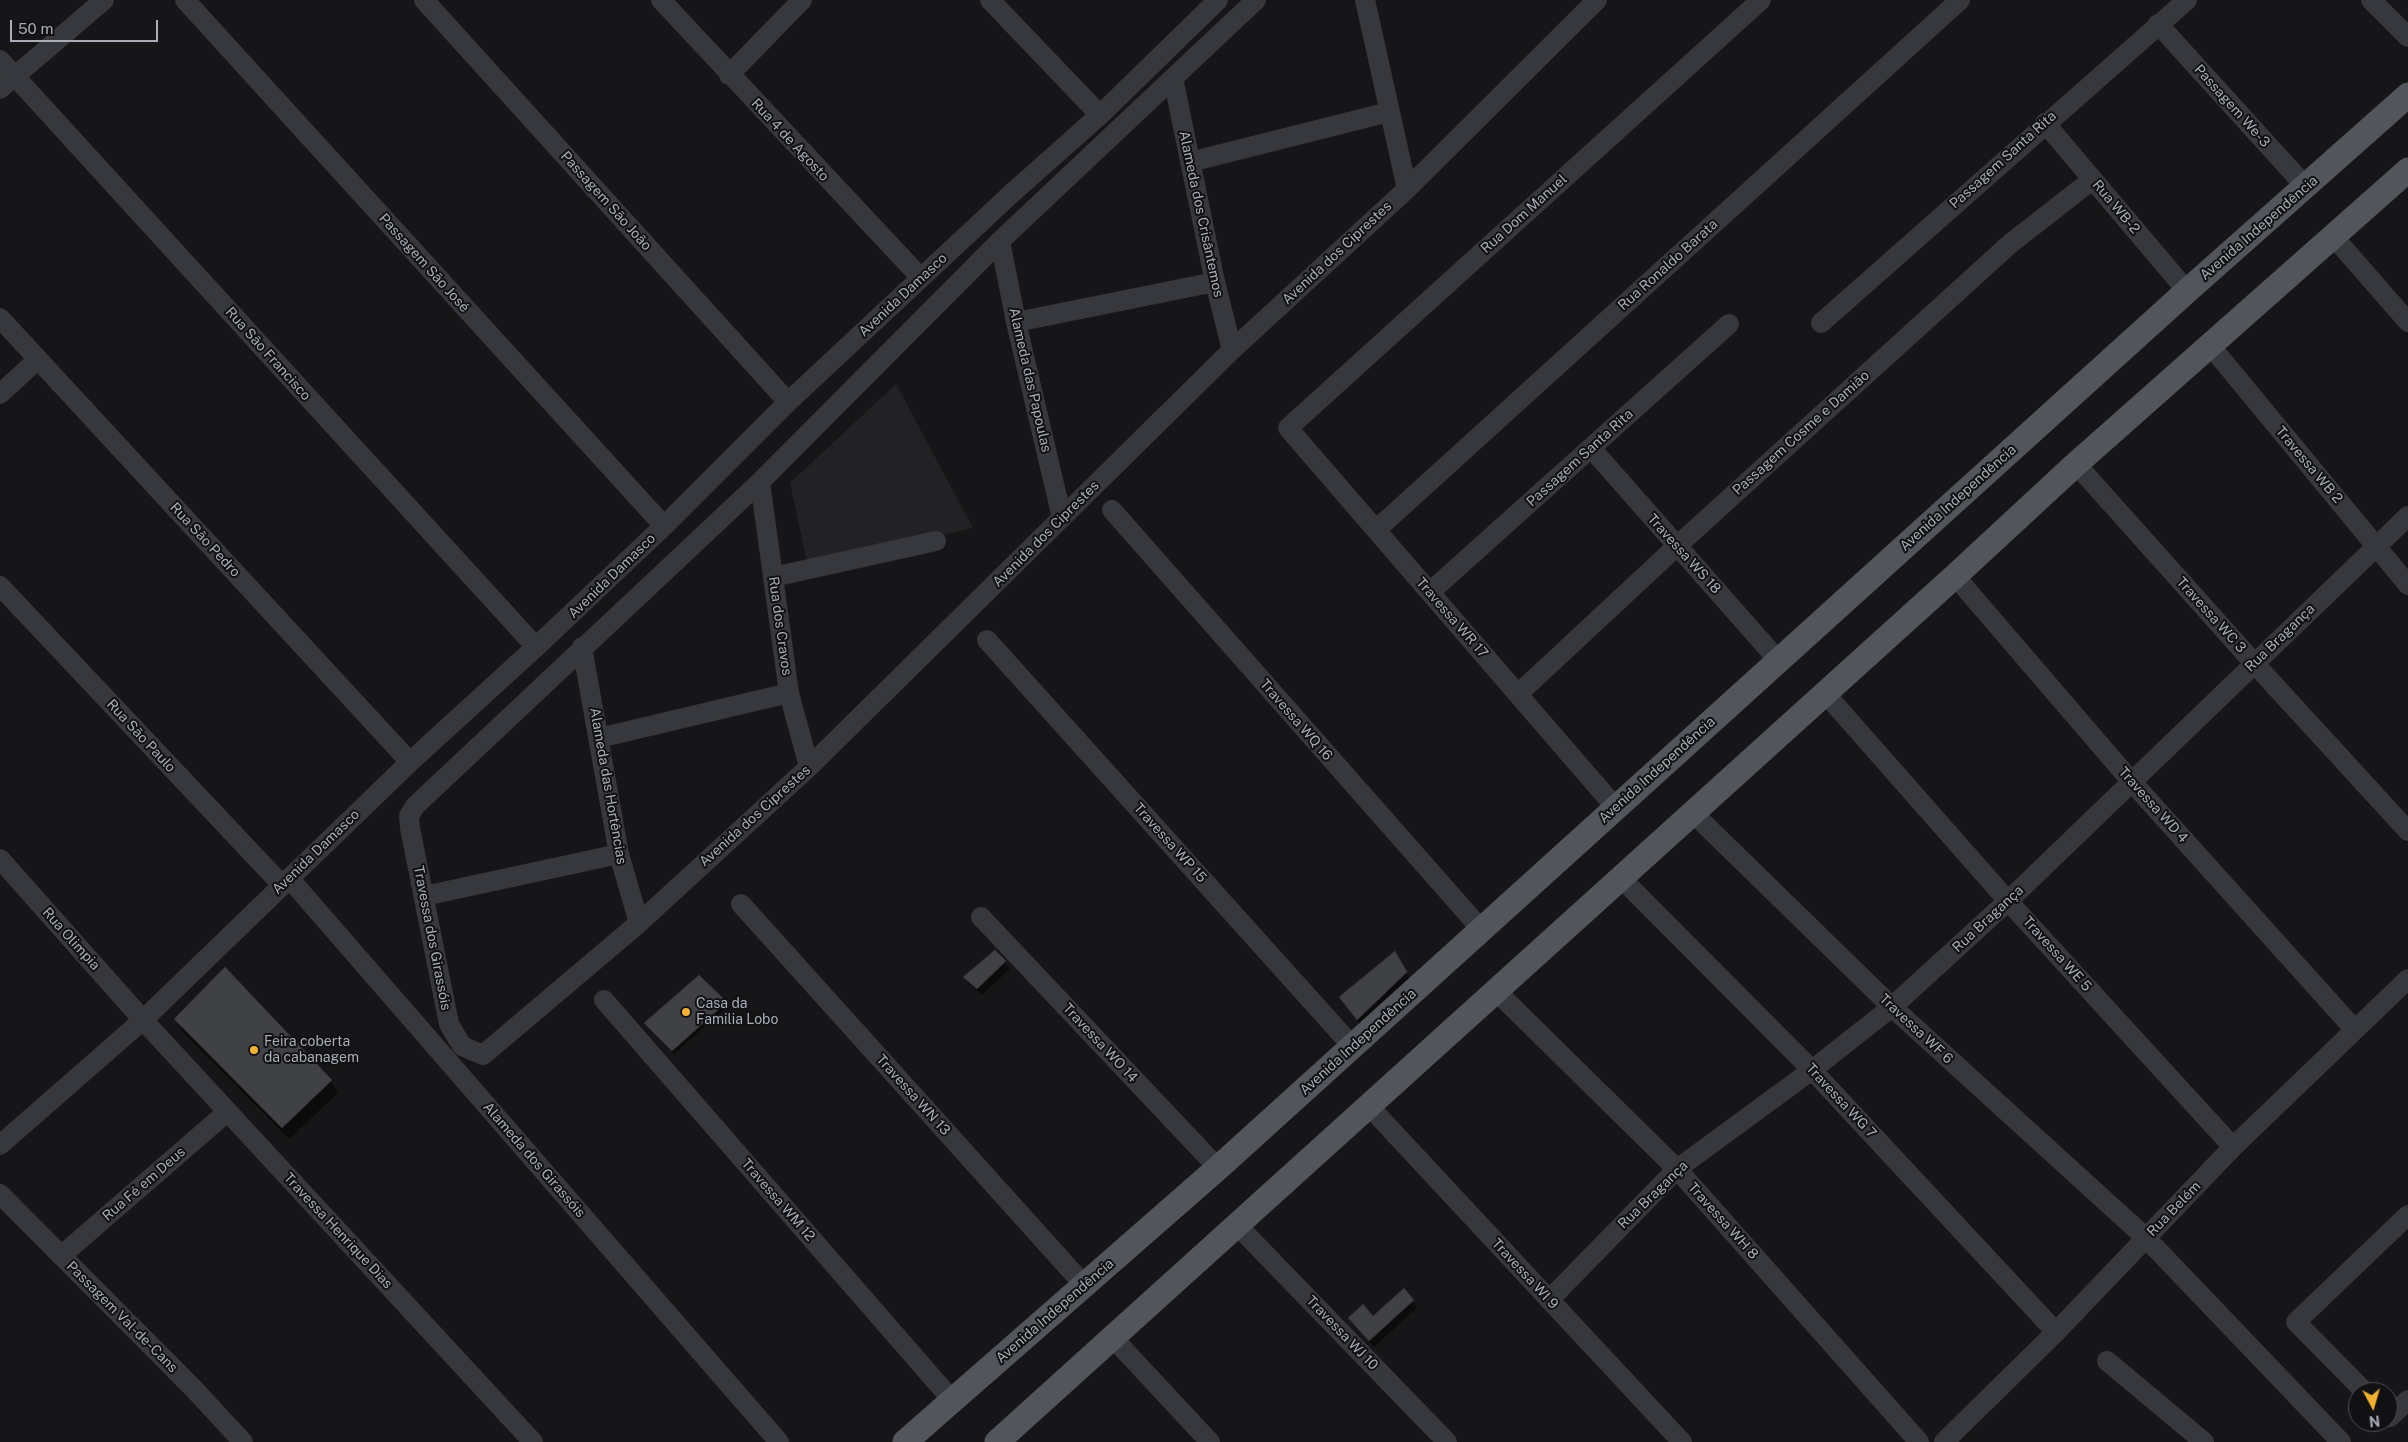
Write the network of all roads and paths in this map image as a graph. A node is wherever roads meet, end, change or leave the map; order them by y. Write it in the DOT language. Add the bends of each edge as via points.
graph roads {
  1 [pos="104,0"];
  2 [pos="184,0"];
  3 [pos="424,0"];
  4 [pos="661,0"];
  5 [pos="802,0"];
  6 [pos="990,0"];
  7 [pos="1218,0"];
  8 [pos="1256,0"];
  9 [pos="1365,0"];
  10 [pos="1597,0"];
  11 [pos="1761,0"];
  12 [pos="1960,0"];
  13 [pos="2187,0"];
  14 [pos="2371,0"];
  15 [pos="1578,8"];
  16 [pos="2158,24"];
  17 [pos="2408,37"];
  18 [pos="0,60"];
  19 [pos="729,75"];
  20 [pos="1173,78"];
  21 [pos="7,83"];
  22 [pos="2408,95"];
  23 [pos="1389,112"];
  24 [pos="1100,115"];
  25 [pos="2045,123"];
  26 [pos="1190,162"];
  27 [pos="2408,170"];
  28 [pos="2092,180"];
  29 [pos="2306,187"];
  30 [pos="1407,189"];
  31 [pos="2333,236"];
  32 [pos="1000,241"];
  33 [pos="921,278"];
  34 [pos="1215,282"];
  35 [pos="2187,291"];
  36 [pos="0,318"];
  37 [pos="1016,322"];
  38 [pos="2408,322"];
  39 [pos="1821,323"];
  40 [pos="1729,324"];
  41 [pos="2209,344"];
  42 [pos="1232,350"];
  43 [pos="38,359"];
  44 [pos="0,394"];
  45 [pos="788,402"];
  46 [pos="1288,428"];
  47 [pos="1591,448"];
  48 [pos="2076,464"];
  49 [pos="760,482"];
  50 [pos="1112,510"];
  51 [pos="2408,516"];
  52 [pos="1062,518"];
  53 [pos="664,526"];
  54 [pos="1376,530"];
  55 [pos="936,541"];
  56 [pos="1677,546"];
  57 [pos="2376,546"];
  58 [pos="1955,576"];
  59 [pos="773,577"];
  60 [pos="2408,585"];
  61 [pos="0,586"];
  62 [pos="1430,592"];
  63 [pos="987,640"];
  64 [pos="536,647"];
  65 [pos="582,647"];
  66 [pos="1778,660"];
  67 [pos="2254,663"];
  68 [pos="1824,692"];
  69 [pos="789,693"];
  70 [pos="1518,694"];
  71 [pos="599,738"];
  72 [pos="410,762"];
  73 [pos="809,768"];
  74 [pos="2131,781"];
  75 [pos="415,806"];
  76 [pos="1616,808"];
  77 [pos="1693,813"];
  78 [pos="2408,831"];
  79 [pos="619,854"];
  80 [pos="0,859"];
  81 [pos="1620,877"];
  82 [pos="285,882"];
  83 [pos="424,896"];
  84 [pos="2008,900"];
  85 [pos="741,904"];
  86 [pos="981,917"];
  87 [pos="639,923"];
  88 [pos="1481,929"];
  89 [pos="2408,979"];
  90 [pos="1495,990"];
  91 [pos="604,1000"];
  92 [pos="1892,1007"];
  93 [pos="143,1020"];
  94 [pos="2355,1030"];
  95 [pos="1353,1047"];
  96 [pos="483,1055"];
  97 [pos="1812,1070"];
  98 [pos="1368,1105"];
  99 [pos="227,1112"];
  100 [pos="0,1145"];
  101 [pos="2233,1147"];
  102 [pos="1218,1168"];
  103 [pos="1677,1169"];
  104 [pos="0,1194"];
  105 [pos="2408,1216"];
  106 [pos="1236,1224"];
  107 [pos="2146,1238"];
  108 [pos="61,1256"];
  109 [pos="1085,1286"];
  110 [pos="1549,1300"];
  111 [pos="2056,1332"];
  112 [pos="1113,1338"];
  113 [pos="2107,1361"];
  114 [pos="2355,1382"];
  115 [pos="952,1400"];
  116 [pos="2408,1400"];
  117 [pos="2398,1408"];
  118 [pos="243,1442"];
  119 [pos="533,1442"];
  120 [pos="779,1442"];
  121 [pos="905,1442"];
  122 [pos="997,1442"];
  123 [pos="1210,1442"];
  124 [pos="1447,1442"];
  125 [pos="1682,1442"];
  126 [pos="1919,1442"];
  127 [pos="1944,1442"];
  128 [pos="2204,1442"];
  129 [pos="2341,1442"];
  1 -- 21 [label="street"];
  2 -- 53 [label="street, Passagem São José"];
  3 -- 45 [label="street, Passagem São João"];
  4 -- 19 [label="street, Rua 4 de Agosto"];
  5 -- 19 [label="street"];
  6 -- 24 [label="street"];
  7 -- 24 [label="street, Avenida Damasco"];
  8 -- 20 [label="street, Avenida Damasco"];
  9 -- 23 [label="street"];
  10 -- 15 [label="street, Avenida dos Ciprestes"];
  11 -- 46 [label="street, Rua Dom Manuel"];
  12 -- 54 [label="street, Rua Ronaldo Barata"];
  13 -- 16 [label="street, Passagem Santa Rita"];
  14 -- 17 [label="street"];
  15 -- 30 [label="street, Avenida dos Ciprestes"];
  16 -- 25 [label="street, Passagem Santa Rita"];
  16 -- 29 [label="street, Passagem We-3"];
  18 -- 21 [label="street, Rua São Francisco"];
  19 -- 33 [label="street, Rua 4 de Agosto"];
  20 -- 26 [label="street, Alameda dos Crisântemos"];
  20 -- 32 [label="street, Avenida Damasco"];
  21 -- 64 [label="street, Rua São Francisco"];
  22 -- 29 [label="main road, Avenida Independência"];
  23 -- 26 [label="street"];
  23 -- 30 [label="street"];
  24 -- 33 [label="street, Avenida Damasco"];
  25 -- 28 [label="street, Rua WB-2"];
  25 -- 39 [label="street, Passagem Santa Rita"];
  26 -- 34 [label="street, Alameda dos Crisântemos"];
  27 -- 31 [label="main road"];
  28 -- 35 [label="street, Rua WB-2"];
  28 -- 56 [label="street, Passagem Cosme e Damião" via="2011,243"];
  29 -- 35 [label="main road, Avenida Independência"];
  30 -- 42 [label="street, Avenida dos Ciprestes"];
  31 -- 38 [label="street"];
  31 -- 41 [label="main road"];
  32 -- 37 [label="street, Alameda das Papoulas"];
  32 -- 49 [label="street, Avenida Damasco"];
  33 -- 45 [label="street, Avenida Damasco"];
  34 -- 37 [label="street"];
  34 -- 42 [label="street, Alameda dos Crisântemos"];
  35 -- 66 [label="main road, Avenida Independência"];
  36 -- 43 [label="street, Rua São Pedro"];
  37 -- 52 [label="street, Alameda das Papoulas"];
  40 -- 47 [label="street, Passagem Santa Rita"];
  41 -- 48 [label="main road"];
  41 -- 57 [label="street, Travessa WB 2"];
  42 -- 52 [label="street, Avenida dos Ciprestes"];
  43 -- 44 [label="street"];
  43 -- 72 [label="street, Rua São Pedro"];
  45 -- 53 [label="street, Avenida Damasco"];
  46 -- 54 [label="street, Travessa WR 17"];
  47 -- 56 [label="street, Travessa WS 18"];
  47 -- 62 [label="street, Passagem Santa Rita"];
  48 -- 58 [label="main road"];
  48 -- 67 [label="street, Travessa WC 3"];
  49 -- 59 [label="street, Rua dos Cravos"];
  49 -- 65 [label="street, Avenida Damasco"];
  50 -- 88 [label="street, Travessa WQ 16"];
  51 -- 57 [label="street, Rua Bragança"];
  52 -- 73 [label="street, Avenida dos Ciprestes"];
  53 -- 64 [label="street, Avenida Damasco"];
  54 -- 62 [label="street, Travessa WR 17"];
  55 -- 59 [label="street"];
  56 -- 66 [label="street, Travessa WS 18"];
  56 -- 70 [label="street, Passagem Cosme e Damião"];
  57 -- 60 [label="street, Travessa WB 2"];
  57 -- 67 [label="street, Rua Bragança"];
  58 -- 68 [label="main road"];
  58 -- 74 [label="street, Travessa WD 4"];
  59 -- 69 [label="street, Rua dos Cravos"];
  61 -- 82 [label="street, Rua São Paulo"];
  62 -- 70 [label="street, Travessa WR 17"];
  63 -- 95 [label="street, Travessa WP 15"];
  64 -- 72 [label="street, Avenida Damasco"];
  65 -- 71 [label="street, Alameda das Hortências"];
  65 -- 75 [label="street, Avenida Damasco"];
  66 -- 76 [label="main road, Avenida Independência"];
  67 -- 74 [label="street, Rua Bragança"];
  67 -- 78 [label="street, Travessa WC 3"];
  68 -- 77 [label="main road"];
  68 -- 84 [label="street, Travessa WE 5"];
  69 -- 71 [label="street"];
  69 -- 73 [label="street, Rua dos Cravos"];
  70 -- 76 [label="street, Travessa WR 17"];
  71 -- 79 [label="street, Alameda das Hortências"];
  72 -- 82 [label="street, Avenida Damasco"];
  73 -- 87 [label="street, Avenida dos Ciprestes"];
  74 -- 84 [label="street, Rua Bragança"];
  74 -- 94 [label="street, Travessa WD 4"];
  75 -- 83 [label="street, Travessa dos Girassóis" via="410,816 410,828"];
  76 -- 88 [label="main road, Avenida Independência"];
  77 -- 81 [label="main road"];
  77 -- 92 [label="street, Travessa WF 6"];
  79 -- 83 [label="street"];
  79 -- 87 [label="street, Alameda das Hortências"];
  80 -- 93 [label="street, Rua Olimpia"];
  81 -- 90 [label="main road"];
  81 -- 97 [label="street, Travessa WG 7"];
  82 -- 93 [label="street, Avenida Damasco"];
  82 -- 120 [label="street, Alameda dos Girassóis"];
  83 -- 96 [label="street, Travessa dos Girassóis" via="450,1024 462,1046"];
  84 -- 92 [label="street, Rua Bragança"];
  84 -- 101 [label="street, Travessa WE 5"];
  85 -- 109 [label="street, Travessa WN 13"];
  86 -- 102 [label="street, Travessa WO 14"];
  87 -- 96 [label="street, Avenida dos Ciprestes"];
  88 -- 95 [label="main road, Avenida Independência"];
  89 -- 94 [label="street, Rua Belém"];
  90 -- 98 [label="main road"];
  90 -- 103 [label="street, Travessa WH 8"];
  91 -- 115 [label="street, Travessa WM 12"];
  92 -- 97 [label="street, Rua Bragança"];
  92 -- 107 [label="street, Travessa WF 6"];
  93 -- 99 [label="street, Travessa Henrique Dias"];
  93 -- 100 [label="street, Avenida Damasco"];
  94 -- 101 [label="street, Rua Belém"];
  95 -- 102 [label="main road, Avenida Independência"];
  97 -- 103 [label="street, Rua Bragança"];
  97 -- 111 [label="street, Travessa WG 7"];
  98 -- 106 [label="main road"];
  98 -- 110 [label="street, Travessa WI 9"];
  99 -- 108 [label="street, Rua Fé em Deus"];
  99 -- 119 [label="street, Travessa Henrique Dias"];
  101 -- 107 [label="street, Rua Belém"];
  102 -- 109 [label="main road, Avenida Independência"];
  103 -- 110 [label="street, Rua Bragança"];
  103 -- 126 [label="street, Travessa WH 8"];
  104 -- 108 [label="street, Passagem Val-de-Cans"];
  105 -- 114 [label="street" via="2296,1322"];
  106 -- 112 [label="main road"];
  106 -- 124 [label="street, Travessa WJ 10"];
  107 -- 111 [label="street, Rua Belém"];
  107 -- 129 [label="street, Travessa WF 6"];
  108 -- 118 [label="street, Passagem Val-de-Cans"];
  109 -- 115 [label="main road, Avenida Independência"];
  110 -- 125 [label="street, Travessa WI 9"];
  111 -- 127 [label="street, Rua Belém"];
  112 -- 122 [label="main road"];
  112 -- 123 [label="street"];
  113 -- 128 [label="street"];
  115 -- 121 [label="main road, Avenida Independência"];
  116 -- 117 [label="street"];
}
